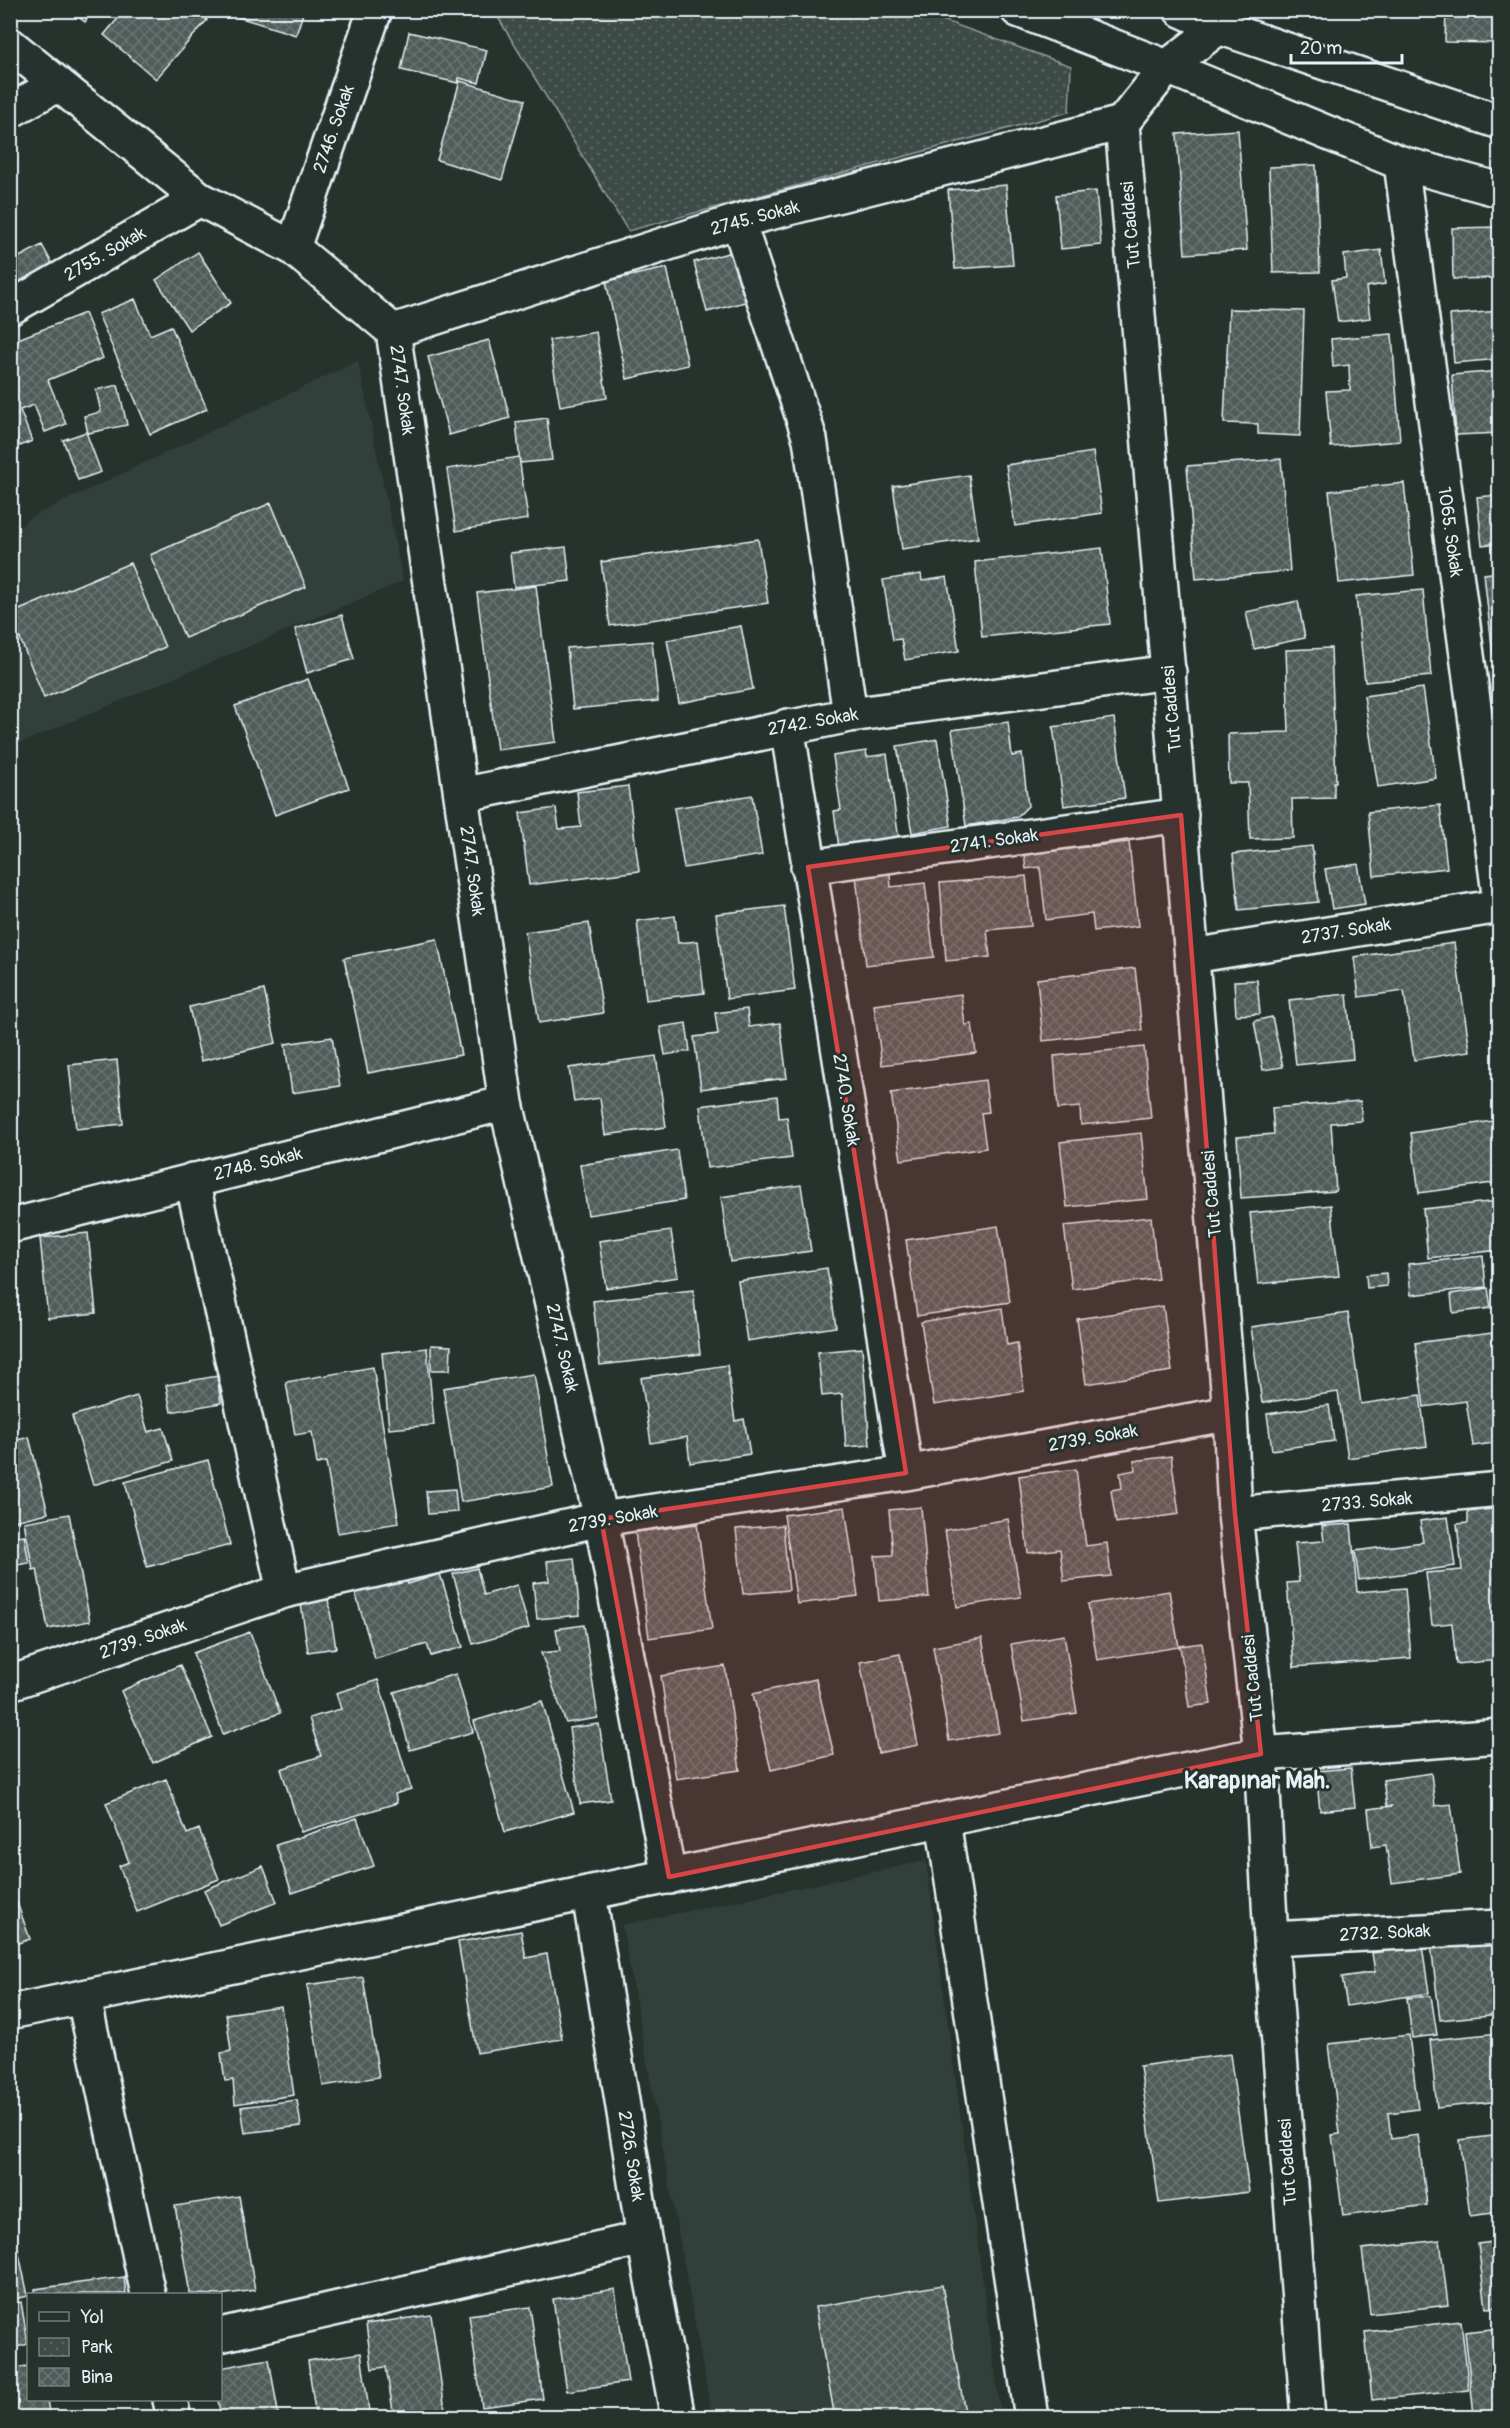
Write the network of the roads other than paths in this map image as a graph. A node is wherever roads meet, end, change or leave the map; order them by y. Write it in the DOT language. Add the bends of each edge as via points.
graph roads {
  1 [pos="375,10"];
  2 [pos="1018,10"];
  3 [pos="1181,10"];
  4 [pos="1220,19"];
  5 [pos="10,45"];
  6 [pos="1167,67"];
  7 [pos="58,84"];
  8 [pos="10,111"];
  9 [pos="1500,122"];
  10 [pos="1122,123"];
  11 [pos="1401,163"];
  12 [pos="1500,190"];
  13 [pos="200,199"];
  14 [pos="738,221"];
  15 [pos="293,248"];
  16 [pos="10,308"];
  17 [pos="393,332"];
  18 [pos="1169,672"];
  19 [pos="850,715"];
  20 [pos="787,726"];
  21 [pos="461,795"];
  22 [pos="1181,815"];
  23 [pos="808,867"];
  24 [pos="1500,901"];
  25 [pos="1500,906"];
  26 [pos="1192,956"];
  27 [pos="506,1103"];
  28 [pos="192,1180"];
  29 [pos="10,1226"];
  30 [pos="1230,1413"];
  31 [pos="906,1473"];
  32 [pos="1500,1489"];
  33 [pos="1235,1514"];
  34 [pos="601,1519"];
  35 [pos="284,1591"];
  36 [pos="10,1683"];
  37 [pos="1500,1736"];
  38 [pos="1261,1754"];
  39 [pos="943,1820"];
  40 [pos="669,1877"];
  41 [pos="589,1894"];
  42 [pos="1500,1927"];
  43 [pos="1271,1939"];
  44 [pos="84,1999"];
  45 [pos="10,2012"];
  46 [pos="644,2238"];
  47 [pos="148,2293"];
  48 [pos="222,2335"];
  49 [pos="170,2401"];
  50 [pos="174,2418"];
  51 [pos="678,2418"];
  52 [pos="1032,2418"];
  53 [pos="1308,2418"];
  1 -- 15 [label="street, 2746. Sokak"];
  2 -- 6 [label="street"];
  3 -- 4 [label="street"];
  4 -- 6 [label="street"];
  4 -- 9 [label="street"];
  5 -- 7 [label="street, 2747. Sokak"];
  6 -- 10 [label="street"];
  6 -- 11 [label="street"];
  7 -- 8 [label="street"];
  7 -- 13 [label="street, 2747. Sokak"];
  10 -- 14 [label="street, 2745. Sokak"];
  10 -- 18 [label="street, Tut Caddesi"];
  11 -- 12 [label="street"];
  11 -- 24 [label="street, 1065. Sokak"];
  13 -- 15 [label="street, 2747. Sokak"];
  13 -- 16 [label="street, 2755. Sokak"];
  14 -- 17 [label="street, 2745. Sokak"];
  14 -- 19 [label="street" via="810,439"];
  15 -- 17 [label="street, 2747. Sokak"];
  17 -- 21 [label="street, 2747. Sokak"];
  18 -- 19 [label="street, 2742. Sokak"];
  18 -- 22 [label="street, Tut Caddesi"];
  19 -- 20 [label="street, 2742. Sokak"];
  20 -- 21 [label="street, 2742. Sokak"];
  20 -- 23 [label="street, 2740. Sokak"];
  21 -- 27 [label="street, 2747. Sokak"];
  22 -- 23 [label="street, 2741. Sokak"];
  22 -- 26 [label="street, Tut Caddesi"];
  23 -- 31 [label="street, 2740. Sokak"];
  25 -- 26 [label="street, 2737. Sokak"];
  26 -- 30 [label="street, Tut Caddesi"];
  27 -- 28 [label="street, 2748. Sokak"];
  27 -- 34 [label="street, 2747. Sokak"];
  28 -- 29 [label="street, 2748. Sokak"];
  28 -- 35 [label="street"];
  30 -- 31 [label="street, 2739. Sokak"];
  30 -- 33 [label="street, Tut Caddesi"];
  31 -- 34 [label="street, 2739. Sokak"];
  32 -- 33 [label="street, 2733. Sokak"];
  33 -- 38 [label="street, Tut Caddesi"];
  34 -- 35 [label="street, 2739. Sokak"];
  34 -- 40 [label="street, 2747. Sokak"];
  35 -- 36 [label="street, 2739. Sokak"];
  37 -- 38 [label="street"];
  38 -- 39 [label="street"];
  38 -- 43 [label="street, Tut Caddesi"];
  39 -- 40 [label="street"];
  39 -- 52 [label="street"];
  40 -- 41 [label="street"];
  41 -- 44 [label="street"];
  41 -- 46 [label="street, 2726. Sokak"];
  42 -- 43 [label="street, 2732. Sokak"];
  43 -- 53 [label="street, Tut Caddesi"];
  44 -- 45 [label="street"];
  44 -- 47 [label="street"];
  46 -- 48 [label="street"];
  46 -- 51 [label="street, 2726. Sokak"];
  49 -- 50 [label="street"];
}
